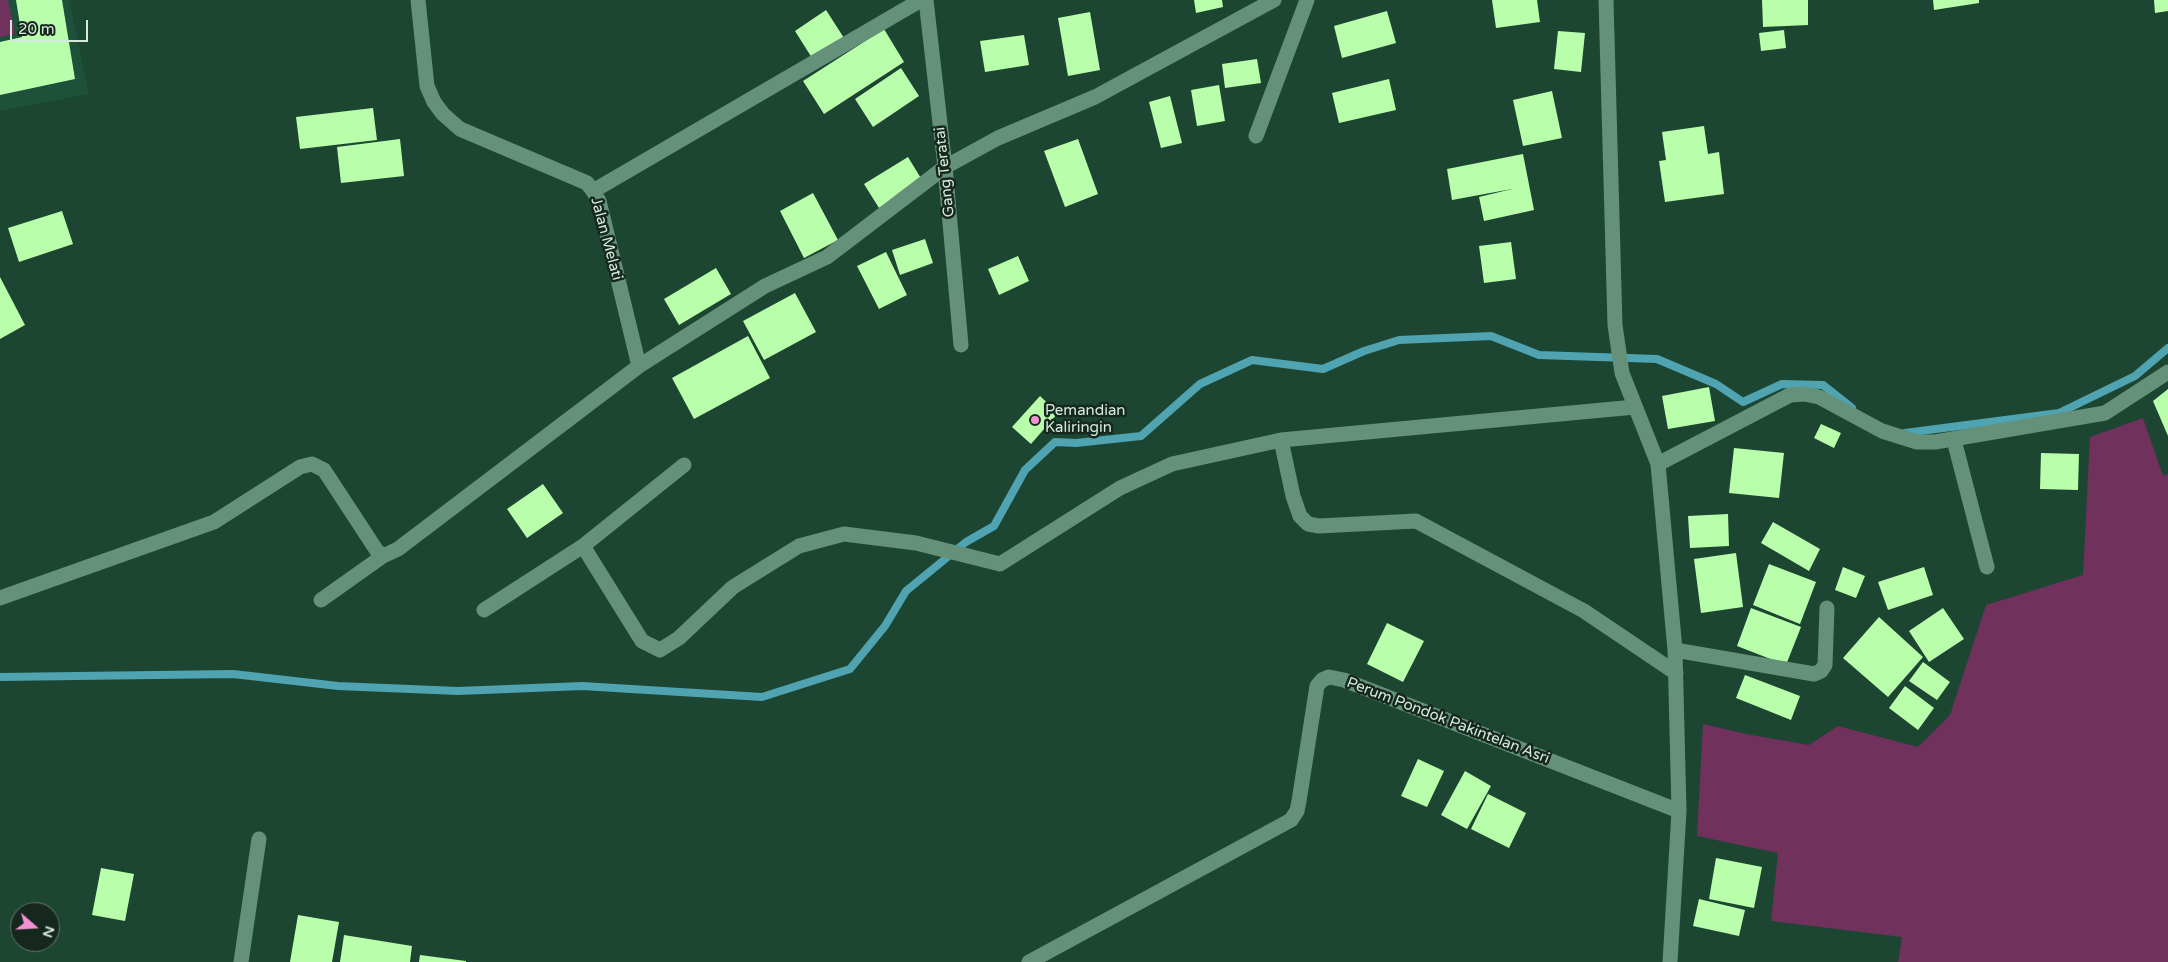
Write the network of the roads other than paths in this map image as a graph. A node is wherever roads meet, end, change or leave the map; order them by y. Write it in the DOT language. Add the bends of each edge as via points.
graph roads {
  1 [pos="418,0"];
  2 [pos="921,0"];
  3 [pos="926,0"];
  4 [pos="1274,0"];
  5 [pos="1307,0"];
  6 [pos="1606,0"];
  7 [pos="1256,136"];
  8 [pos="946,167"];
  9 [pos="593,191"];
  10 [pos="961,345"];
  11 [pos="639,366"];
  12 [pos="2168,372"];
  13 [pos="1635,407"];
  14 [pos="1281,440"];
  15 [pos="1954,440"];
  16 [pos="1658,464"];
  17 [pos="684,465"];
  18 [pos="583,546"];
  19 [pos="383,556"];
  20 [pos="1987,567"];
  21 [pos="0,598"];
  22 [pos="321,600"];
  23 [pos="1827,608"];
  24 [pos="484,610"];
  25 [pos="1675,650"];
  26 [pos="1676,674"];
  27 [pos="1679,811"];
  28 [pos="259,839"];
  29 [pos="241,962"];
  30 [pos="1029,962"];
  31 [pos="1670,962"];
  1 -- 9 [label="street, Jalan Melati" via="427,86 443,114 460,129 587,183"];
  2 -- 9 [label="street"];
  3 -- 8 [label="street, Gang Teratai"];
  4 -- 8 [label="street" via="1095,97 998,138"];
  5 -- 7 [label="street"];
  6 -- 13 [label="street" via="1615,325 1622,373"];
  8 -- 10 [label="street, Gang Teratai"];
  8 -- 11 [label="street" via="827,257 765,286"];
  9 -- 11 [label="street, Jalan Melati" via="599,201"];
  11 -- 19 [label="street" via="398,549"];
  12 -- 15 [label="street" via="2104,413"];
  13 -- 14 [label="street"];
  13 -- 16 [label="street"];
  14 -- 18 [label="street" via="1172,464 1120,488 1000,564 934,547 844,534 799,546 733,588 679,638 660,650 642,641"];
  14 -- 26 [label="street" via="1293,496 1300,516 1308,524 1416,521 1584,611"];
  15 -- 16 [label="street" via="1917,442 1882,431 1820,397 1790,395"];
  15 -- 20 [label="street"];
  16 -- 25 [label="street"];
  17 -- 18 [label="street"];
  18 -- 24 [label="street"];
  19 -- 21 [label="street" via="324,470 312,464 300,467 214,522"];
  19 -- 22 [label="street"];
  23 -- 25 [label="street" via="1825,665 1814,674"];
  25 -- 26 [label="street"];
  26 -- 27 [label="street"];
  27 -- 30 [label="street, Perum Pondok Pakintelan Asri" via="1344,680 1329,677 1317,686 1299,801 1291,820"];
  27 -- 31 [label="street"];
  28 -- 29 [label="street"];
}
